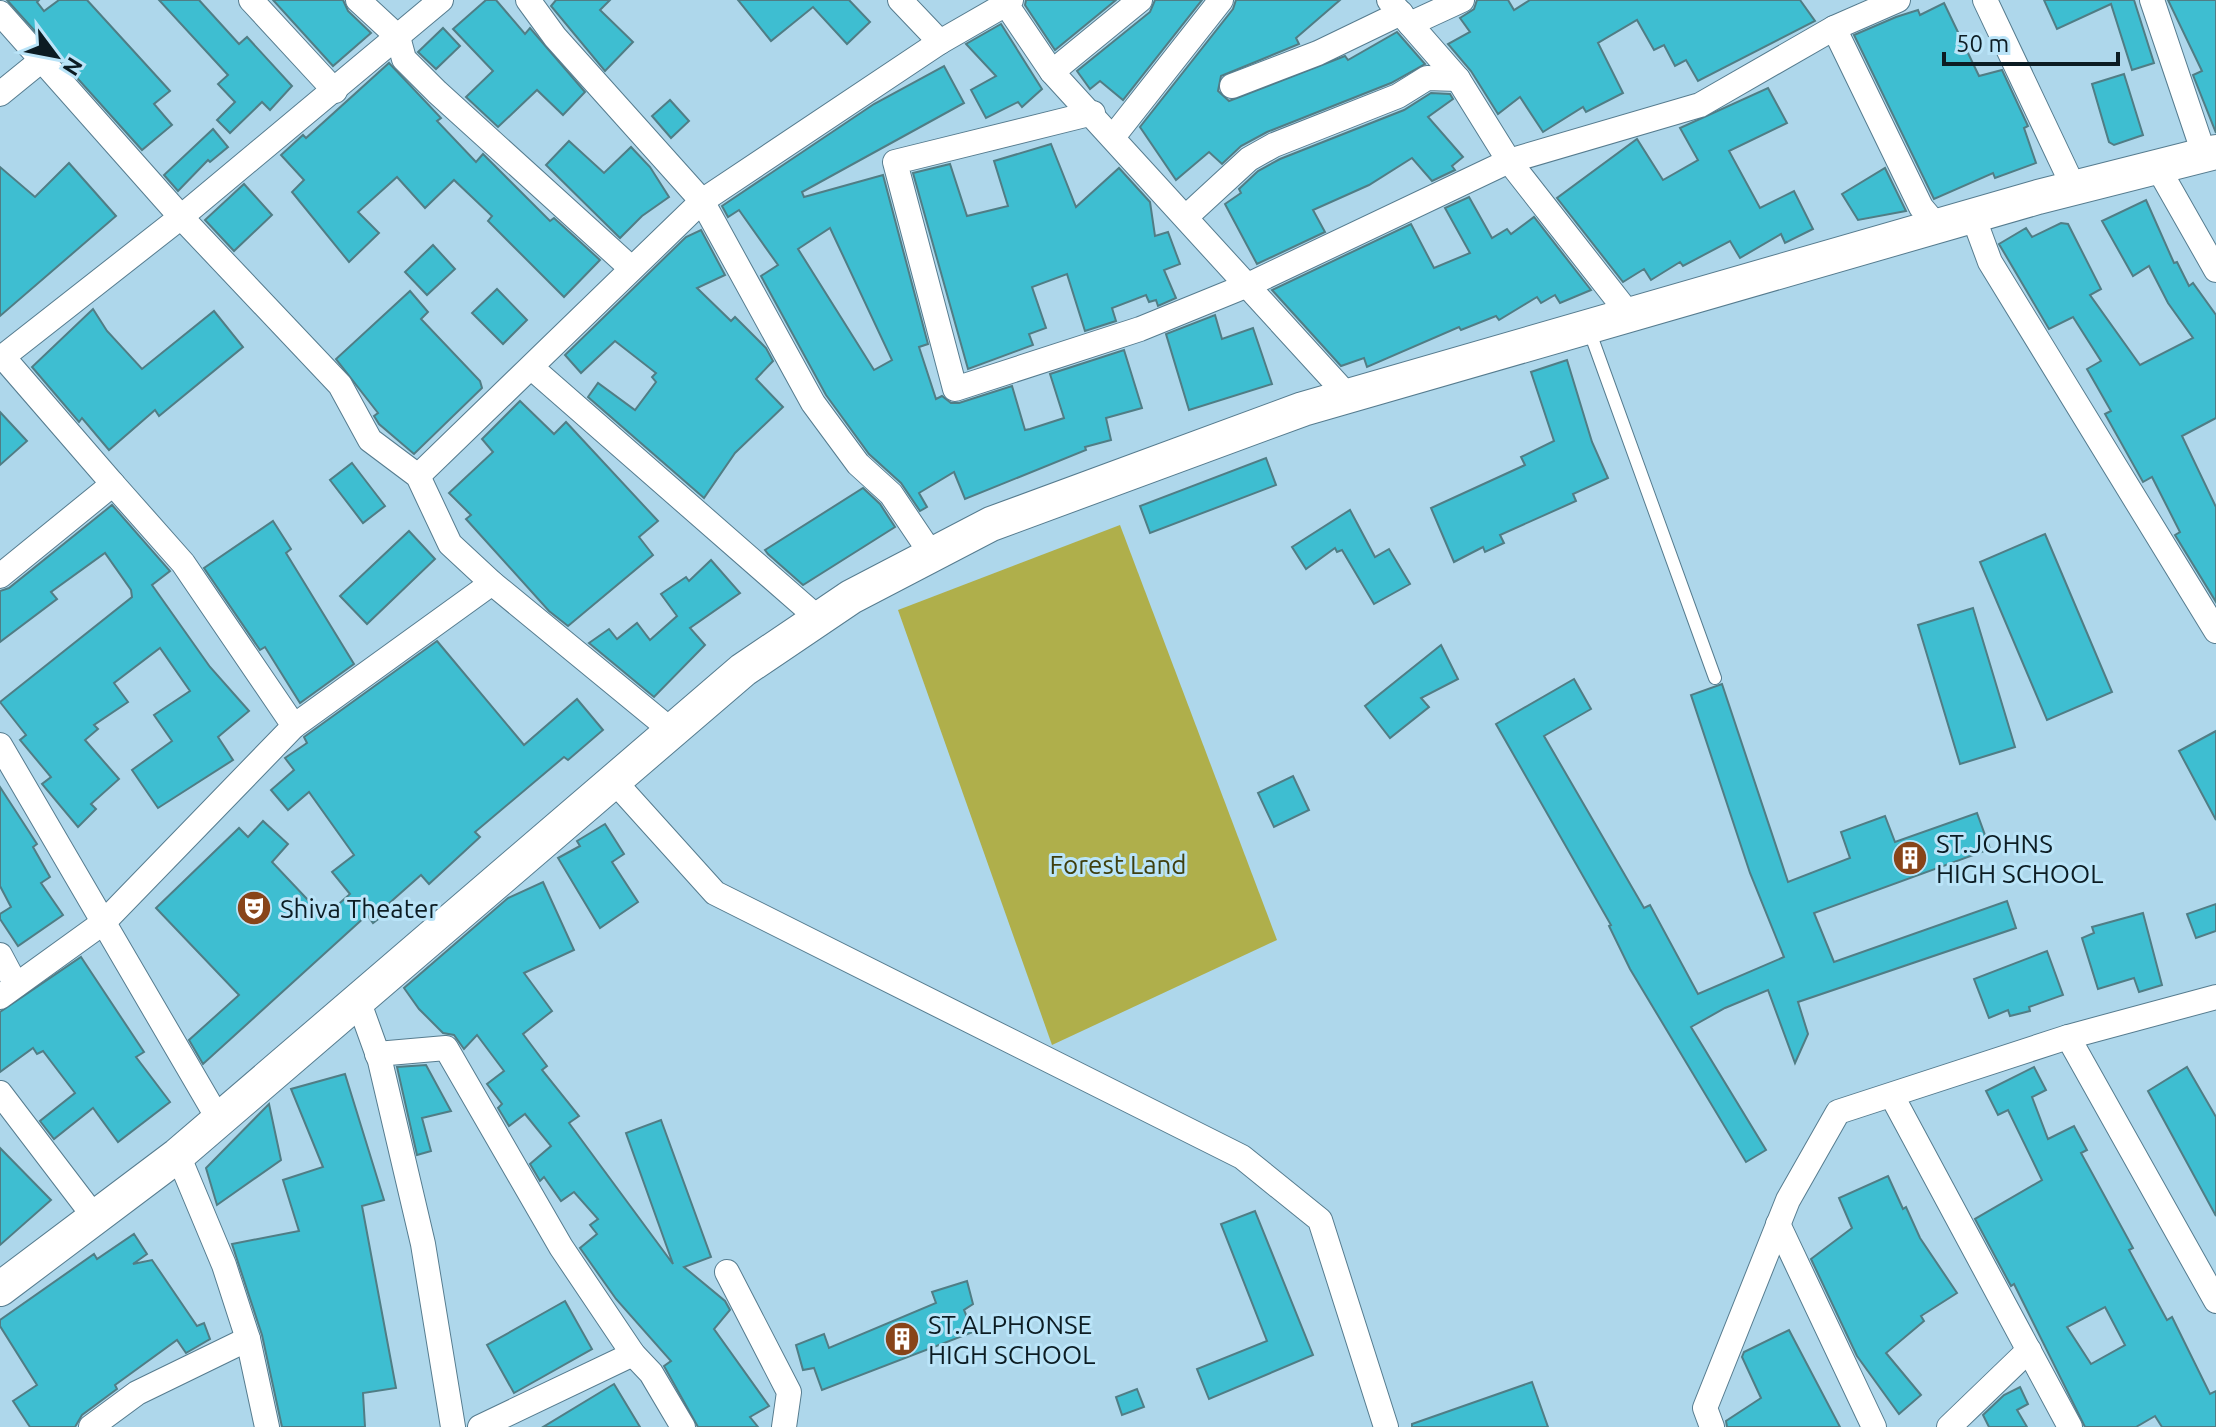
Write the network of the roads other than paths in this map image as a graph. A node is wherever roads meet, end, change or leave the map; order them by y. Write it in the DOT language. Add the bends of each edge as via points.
graph roads {
  1 [pos="251,0"];
  2 [pos="358,0"];
  3 [pos="441,0"];
  4 [pos="528,0"];
  5 [pos="900,0"];
  6 [pos="1140,0"];
  7 [pos="1221,0"];
  8 [pos="1462,0"];
  9 [pos="1898,0"];
  10 [pos="1985,0"];
  11 [pos="2152,0"];
  12 [pos="1008,2"];
  13 [pos="0,13"];
  14 [pos="1400,13"];
  15 [pos="1834,28"];
  16 [pos="398,37"];
  17 [pos="940,42"];
  18 [pos="43,59"];
  19 [pos="1052,72"];
  20 [pos="1458,79"];
  21 [pos="1232,86"];
  22 [pos="335,91"];
  23 [pos="0,94"];
  24 [pos="1093,113"];
  25 [pos="1113,137"];
  26 [pos="2210,153"];
  27 [pos="1509,161"];
  28 [pos="2158,168"];
  29 [pos="2074,188"];
  30 [pos="702,201"];
  31 [pos="1973,216"];
  32 [pos="181,217"];
  33 [pos="1186,217"];
  34 [pos="1937,226"];
  35 [pos="631,268"];
  36 [pos="2216,270"];
  37 [pos="1248,285"];
  38 [pos="1628,313"];
  39 [pos="1587,324"];
  40 [pos="1,358"];
  41 [pos="532,368"];
  42 [pos="1348,396"];
  43 [pos="418,476"];
  44 [pos="113,484"];
  45 [pos="932,555"];
  46 [pos="0,576"];
  47 [pos="492,583"];
  48 [pos="819,619"];
  49 [pos="2216,631"];
  50 [pos="1715,678"];
  51 [pos="294,726"];
  52 [pos="672,731"];
  53 [pos="0,745"];
  54 [pos="614,781"];
  55 [pos="104,922"];
  56 [pos="0,955"];
  57 [pos="8,991"];
  58 [pos="2216,997"];
  59 [pos="358,1000"];
  60 [pos="2068,1037"];
  61 [pos="377,1054"];
  62 [pos="0,1093"];
  63 [pos="1892,1096"];
  64 [pos="219,1120"];
  65 [pos="178,1155"];
  66 [pos="96,1219"];
  67 [pos="1778,1224"];
  68 [pos="727,1272"];
  69 [pos="0,1289"];
  70 [pos="2216,1301"];
  71 [pos="248,1339"];
  72 [pos="2029,1350"];
  73 [pos="633,1354"];
  74 [pos="91,1427"];
  75 [pos="267,1427"];
  76 [pos="453,1427"];
  77 [pos="480,1427"];
  78 [pos="683,1427"];
  79 [pos="784,1427"];
  80 [pos="1386,1427"];
  81 [pos="1712,1427"];
  82 [pos="1874,1427"];
  83 [pos="1949,1427"];
  84 [pos="2070,1427"];
  1 -- 22 [label="street"];
  2 -- 16 [label="street"];
  3 -- 16 [label="street"];
  4 -- 30 [label="street"];
  5 -- 17 [label="street"];
  6 -- 19 [label="street"];
  7 -- 25 [label="street"];
  8 -- 14 [label="street"];
  9 -- 15 [label="street"];
  10 -- 29 [label="street"];
  11 -- 26 [label="street"];
  12 -- 17 [label="street"];
  12 -- 19 [label="street"];
  13 -- 18 [label="street"];
  14 -- 20 [label="street"];
  14 -- 21 [label="street" via="1318,53"];
  15 -- 27 [label="street" via="1700,105"];
  15 -- 34 [label="street" via="1921,207"];
  16 -- 22 [label="street"];
  16 -- 35 [label="street" via="404,59 437,92"];
  17 -- 30 [label="street"];
  18 -- 23 [label="street"];
  18 -- 32 [label="street"];
  19 -- 24 [label="street"];
  20 -- 27 [label="street"];
  20 -- 33 [label="street" via="1427,78 1398,96 1274,145 1249,159"];
  22 -- 32 [label="street"];
  24 -- 25 [label="street"];
  24 -- 37 [label="street" via="895,162 955,389 1140,329"];
  25 -- 33 [label="street"];
  26 -- 28 [label="street"];
  27 -- 37 [label="street"];
  27 -- 38 [label="street"];
  28 -- 29 [label="street"];
  28 -- 36 [label="street"];
  29 -- 31 [label="street"];
  30 -- 35 [label="street"];
  30 -- 45 [label="street" via="813,403 858,464 891,494"];
  31 -- 34 [label="street"];
  31 -- 49 [label="street" via="1990,262"];
  32 -- 40 [label="street"];
  32 -- 43 [label="street" via="340,385 370,440"];
  33 -- 37 [label="street"];
  34 -- 38 [label="street"];
  35 -- 41 [label="street"];
  37 -- 42 [label="street"];
  38 -- 39 [label="street"];
  39 -- 42 [label="street"];
  39 -- 50 [label="lane"];
  40 -- 44 [label="street"];
  41 -- 43 [label="street"];
  41 -- 48 [label="street"];
  42 -- 45 [label="street" via="1006,518"];
  43 -- 47 [label="street" via="450,544"];
  44 -- 46 [label="street"];
  44 -- 51 [label="street" via="183,563"];
  45 -- 48 [label="street"];
  47 -- 51 [label="street"];
  47 -- 52 [label="street"];
  48 -- 52 [label="street" via="743,670"];
  51 -- 55 [label="street"];
  52 -- 54 [label="street"];
  53 -- 55 [label="street"];
  54 -- 59 [label="street"];
  54 -- 80 [label="street" via="715,893 1242,1157 1320,1220"];
  55 -- 57 [label="street"];
  55 -- 64 [label="street"];
  56 -- 57 [label="street"];
  58 -- 60 [label="street"];
  59 -- 61 [label="street"];
  59 -- 64 [label="street"];
  60 -- 63 [label="street"];
  60 -- 70 [label="street"];
  61 -- 73 [label="street" via="446,1048 561,1247"];
  61 -- 76 [label="street" via="423,1244"];
  62 -- 66 [label="street"];
  63 -- 67 [label="street" via="1838,1112"];
  63 -- 72 [label="street"];
  64 -- 65 [label="street"];
  65 -- 66 [label="street"];
  65 -- 71 [label="street"];
  66 -- 69 [label="street"];
  67 -- 81 [label="street" via="1705,1408"];
  67 -- 82 [label="street"];
  68 -- 79 [label="street" via="789,1392"];
  71 -- 74 [label="street" via="137,1393"];
  71 -- 75 [label="street"];
  72 -- 83 [label="street"];
  72 -- 84 [label="street"];
  73 -- 77 [label="street"];
  73 -- 78 [label="street" via="651,1373"];
}
